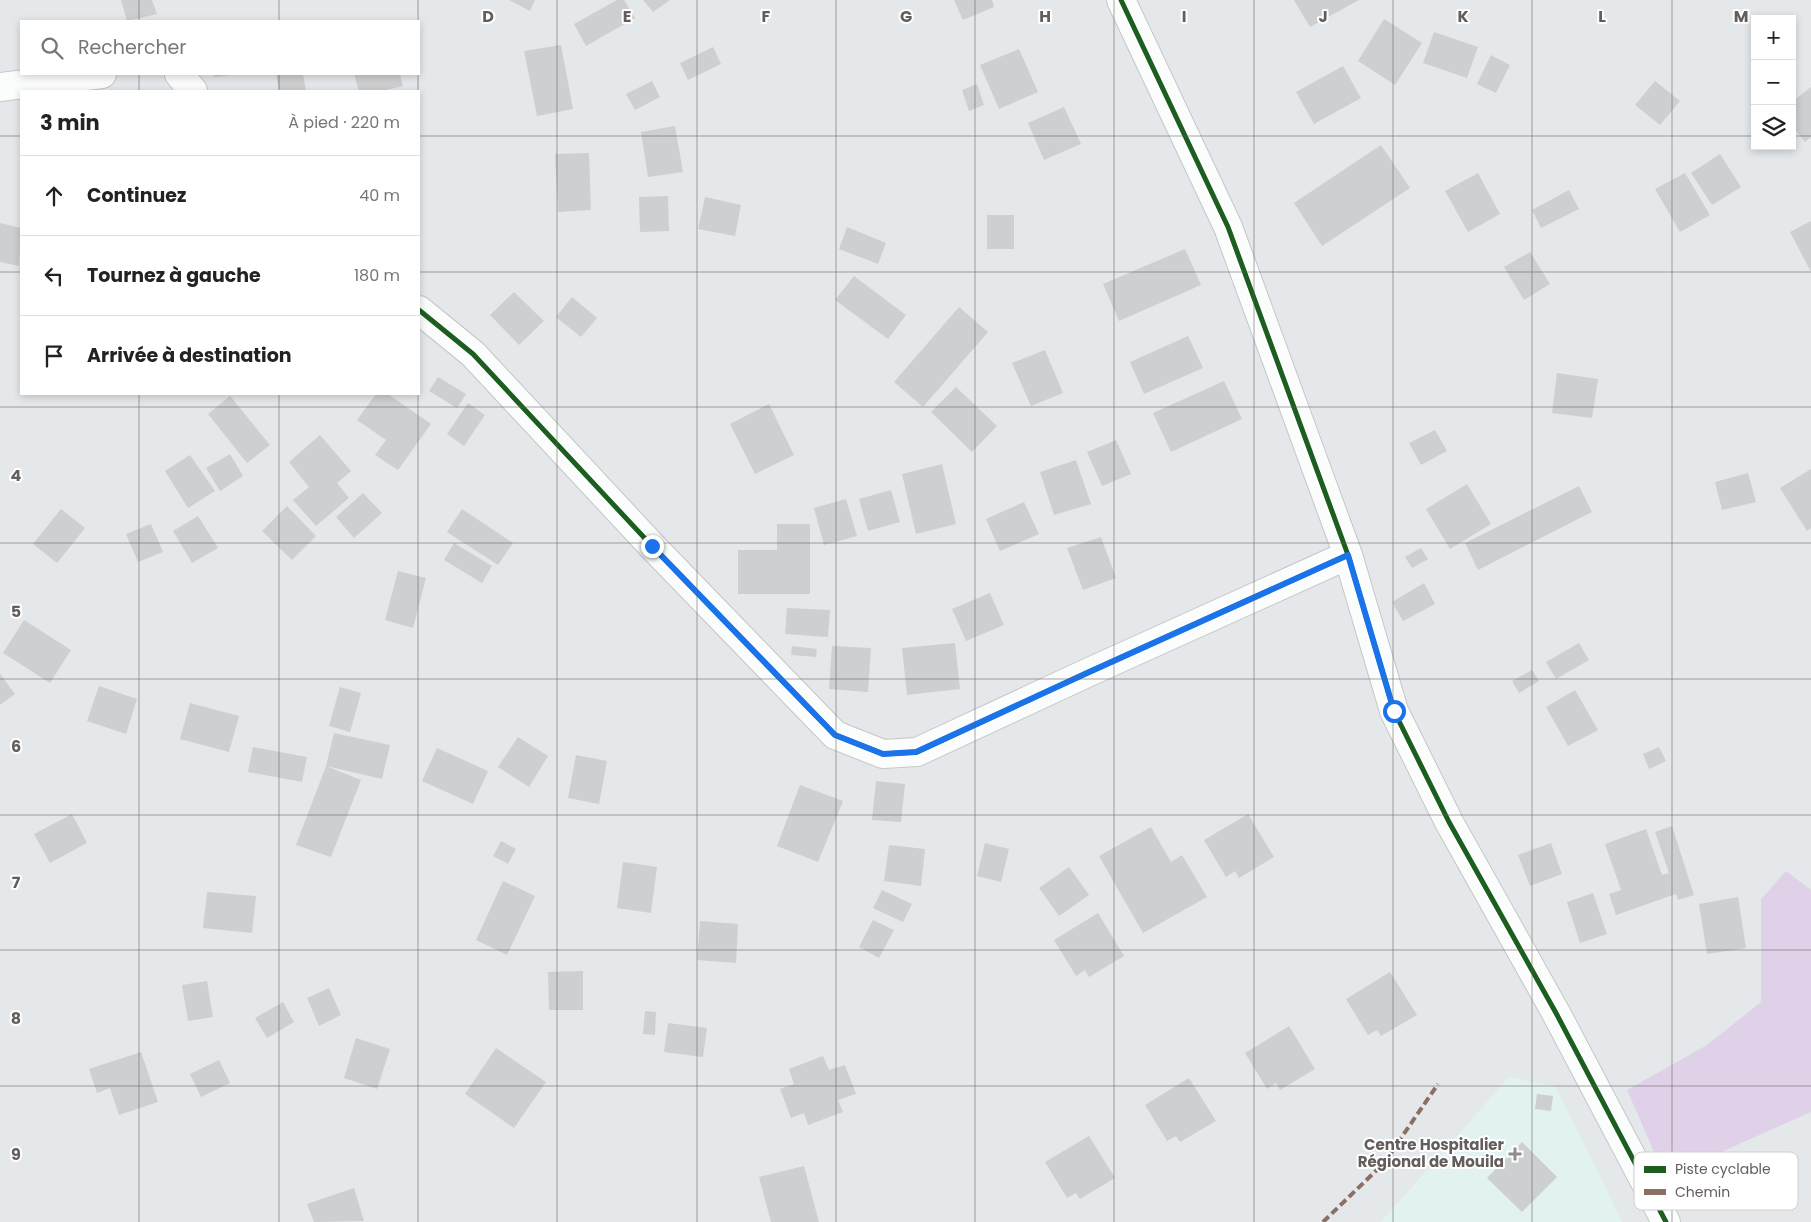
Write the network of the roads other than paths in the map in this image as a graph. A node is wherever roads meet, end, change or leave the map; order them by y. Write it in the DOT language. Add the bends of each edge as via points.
graph roads {
  1 [pos="1121,0"];
  2 [pos="94,75"];
  3 [pos="180,75"];
  4 [pos="0,87"];
  5 [pos="191,90"];
  6 [pos="420,311"];
  7 [pos="1348,555"];
  8 [pos="1634,1158"];
  9 [pos="1661,1210"];
  10 [pos="1666,1222"];
  1 -- 7 [label="street" via="1228,227"];
  2 -- 4 [label="street"];
  3 -- 5 [label="street"];
  6 -- 7 [label="street" via="473,354 835,735 883,754 916,752"];
  7 -- 8 [label="street" via="1394,711 1449,822"];
  9 -- 10 [label="street"];
}
